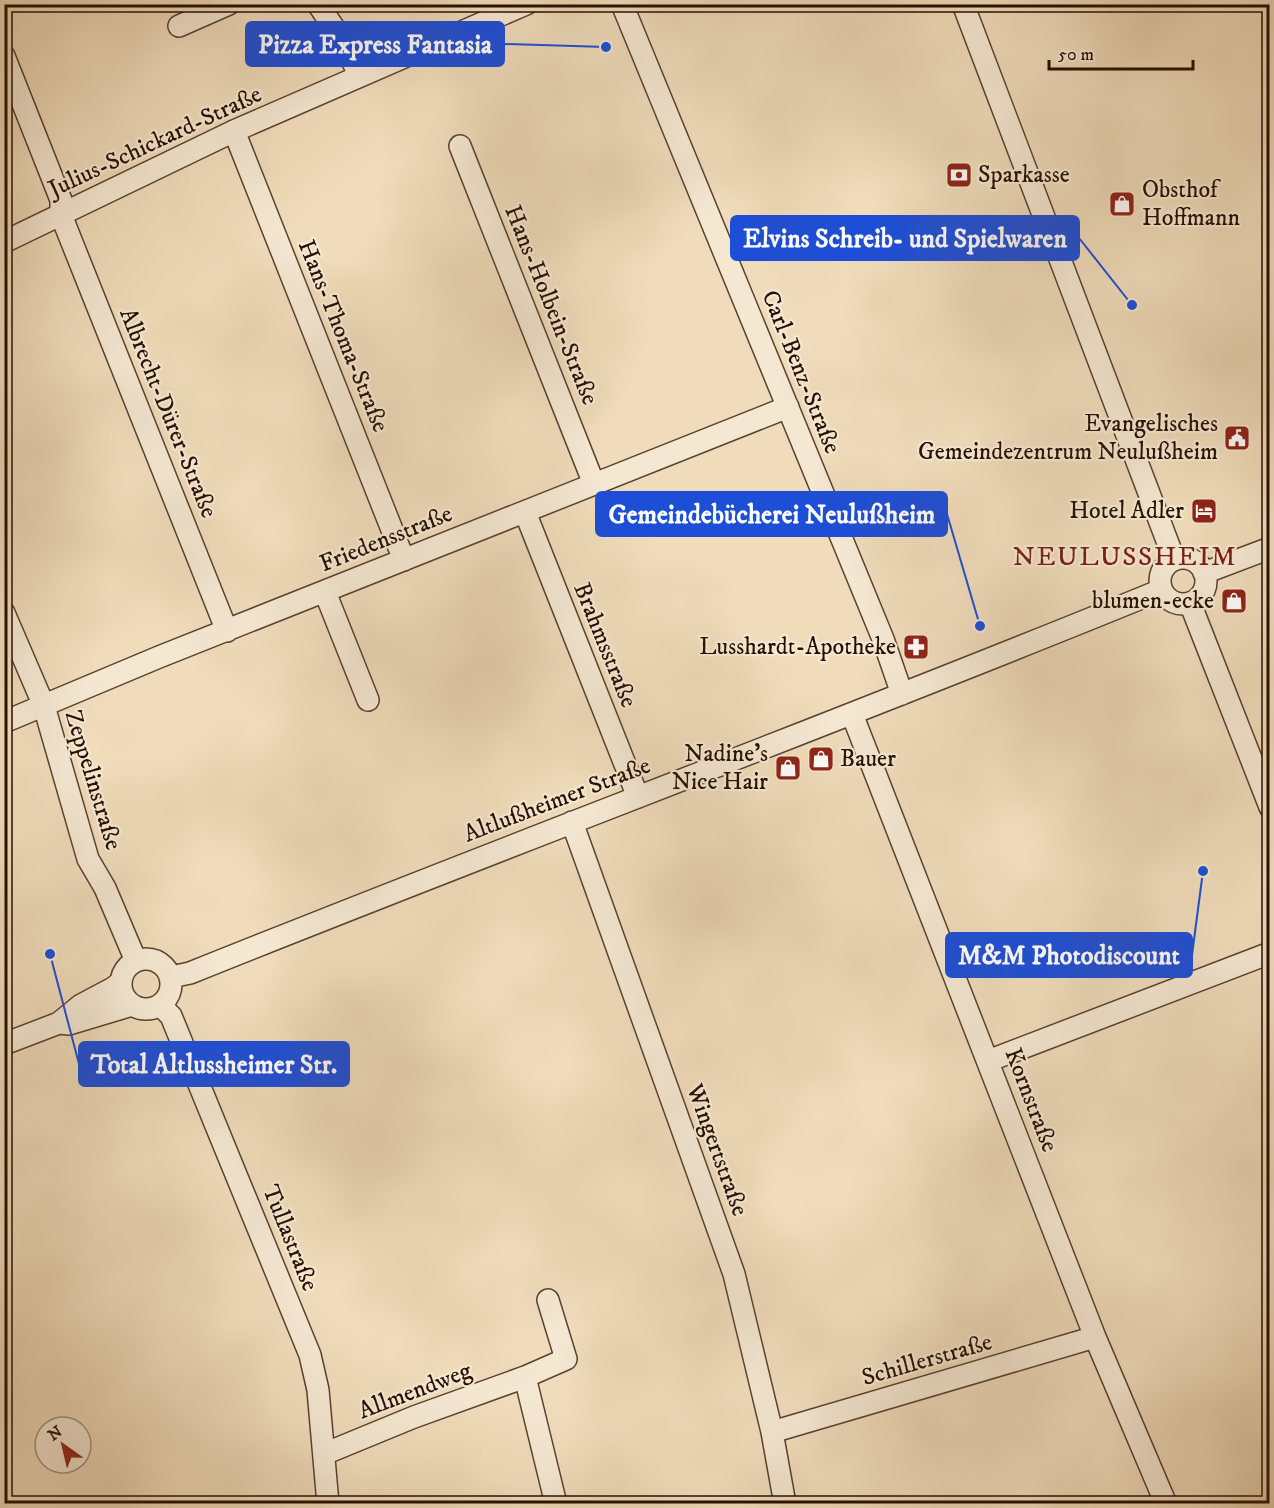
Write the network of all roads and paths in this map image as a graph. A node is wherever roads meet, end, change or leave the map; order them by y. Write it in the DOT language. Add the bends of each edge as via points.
graph roads {
  1 [pos="229,4"];
  2 [pos="318,4"];
  3 [pos="526,4"];
  4 [pos="622,4"];
  5 [pos="963,4"];
  6 [pos="180,26"];
  7 [pos="4,56"];
  8 [pos="359,75"];
  9 [pos="234,131"];
  10 [pos="460,146"];
  11 [pos="61,214"];
  12 [pos="4,242"];
  13 [pos="788,407"];
  14 [pos="594,484"];
  15 [pos="525,512"];
  16 [pos="1269,548"];
  17 [pos="1174,559"];
  18 [pos="404,560"];
  19 [pos="1204,573"];
  20 [pos="1161,590"];
  21 [pos="325,591"];
  22 [pos="1190,603"];
  23 [pos="4,613"];
  24 [pos="227,631"];
  25 [pos="903,694"];
  26 [pos="368,700"];
  27 [pos="44,706"];
  28 [pos="852,714"];
  29 [pos="4,722"];
  30 [pos="638,797"];
  31 [pos="1269,807"];
  32 [pos="572,822"];
  33 [pos="1269,953"];
  34 [pos="136,961"];
  35 [pos="171,977"];
  36 [pos="121,982"];
  37 [pos="132,1005"];
  38 [pos="160,1005"];
  39 [pos="58,1023"];
  40 [pos="4,1044"];
  41 [pos="988,1061"];
  42 [pos="548,1300"];
  43 [pos="1095,1337"];
  44 [pos="525,1377"];
  45 [pos="772,1432"];
  46 [pos="324,1454"];
  47 [pos="328,1503"];
  48 [pos="555,1503"];
  49 [pos="786,1503"];
  50 [pos="1166,1503"];
  1 -- 6 [label="street"];
  2 -- 8 [label="street" via="344,43"];
  3 -- 8 [label="street, Julius-Schickard-Straße"];
  4 -- 13 [label="street, Carl-Benz-Straße"];
  5 -- 17 [label="street"];
  7 -- 11 [label="street, Albrecht-Dürer-Straße" via="61,200"];
  8 -- 9 [label="street, Julius-Schickard-Straße"];
  9 -- 11 [label="street, Julius-Schickard-Straße"];
  9 -- 18 [label="street, Hans-Thoma-Straße"];
  10 -- 14 [label="street, Hans-Holbein-Straße"];
  11 -- 12 [label="street, Julius-Schickard-Straße"];
  11 -- 24 [label="street, Albrecht-Dürer-Straße"];
  13 -- 14 [label="street, Friedensstraße"];
  13 -- 25 [label="street, Carl-Benz-Straße"];
  14 -- 15 [label="street, Friedensstraße"];
  15 -- 18 [label="street, Friedensstraße"];
  15 -- 30 [label="street, Brahmsstraße"];
  16 -- 19 [label="street"];
  17 -- 19 [label="street" via="1195,562"];
  17 -- 20 [label="street" via="1161,572"];
  18 -- 21 [label="street, Friedensstraße"];
  19 -- 22 [label="street" via="1205,588"];
  20 -- 22 [label="street" via="1173,602"];
  20 -- 25 [label="street, Altlußheimer Straße"];
  21 -- 24 [label="street, Friedensstraße"];
  21 -- 26 [label="street"];
  22 -- 31 [label="street"];
  23 -- 27 [label="street, Zeppelinstraße"];
  24 -- 27 [label="street, Friedensstraße"];
  25 -- 28 [label="street, Altlußheimer Straße"];
  27 -- 29 [label="street, Friedensstraße"];
  27 -- 34 [label="street, Zeppelinstraße" via="88,859 105,888"];
  28 -- 30 [label="street, Altlußheimer Straße"];
  28 -- 41 [label="street, Kornstraße"];
  30 -- 32 [label="street, Altlußheimer Straße"];
  32 -- 35 [label="street, Altlußheimer Straße" via="190,973"];
  32 -- 45 [label="street, Wingertstraße" via="734,1274"];
  33 -- 41 [label="street"];
  34 -- 35 [label="street" via="160,963"];
  34 -- 36 [label="street" via="128,966"];
  35 -- 38 [label="street" via="170,992"];
  36 -- 37 [label="street"];
  36 -- 39 [label="street"];
  37 -- 38 [label="street" via="146,1009"];
  37 -- 39 [label="street" via="69,1024"];
  38 -- 46 [label="street, Tullastraße" via="171,1016 310,1355 318,1390"];
  39 -- 40 [label="street"];
  41 -- 43 [label="street, Kornstraße"];
  42 -- 44 [label="street, Allmendweg" via="566,1359"];
  43 -- 45 [label="street, Schillerstraße"];
  43 -- 50 [label="street, Kornstraße"];
  44 -- 46 [label="street, Allmendweg"];
  44 -- 48 [label="street"];
  45 -- 49 [label="street, Wingertstraße"];
  46 -- 47 [label="street, Tullastraße"];
}
